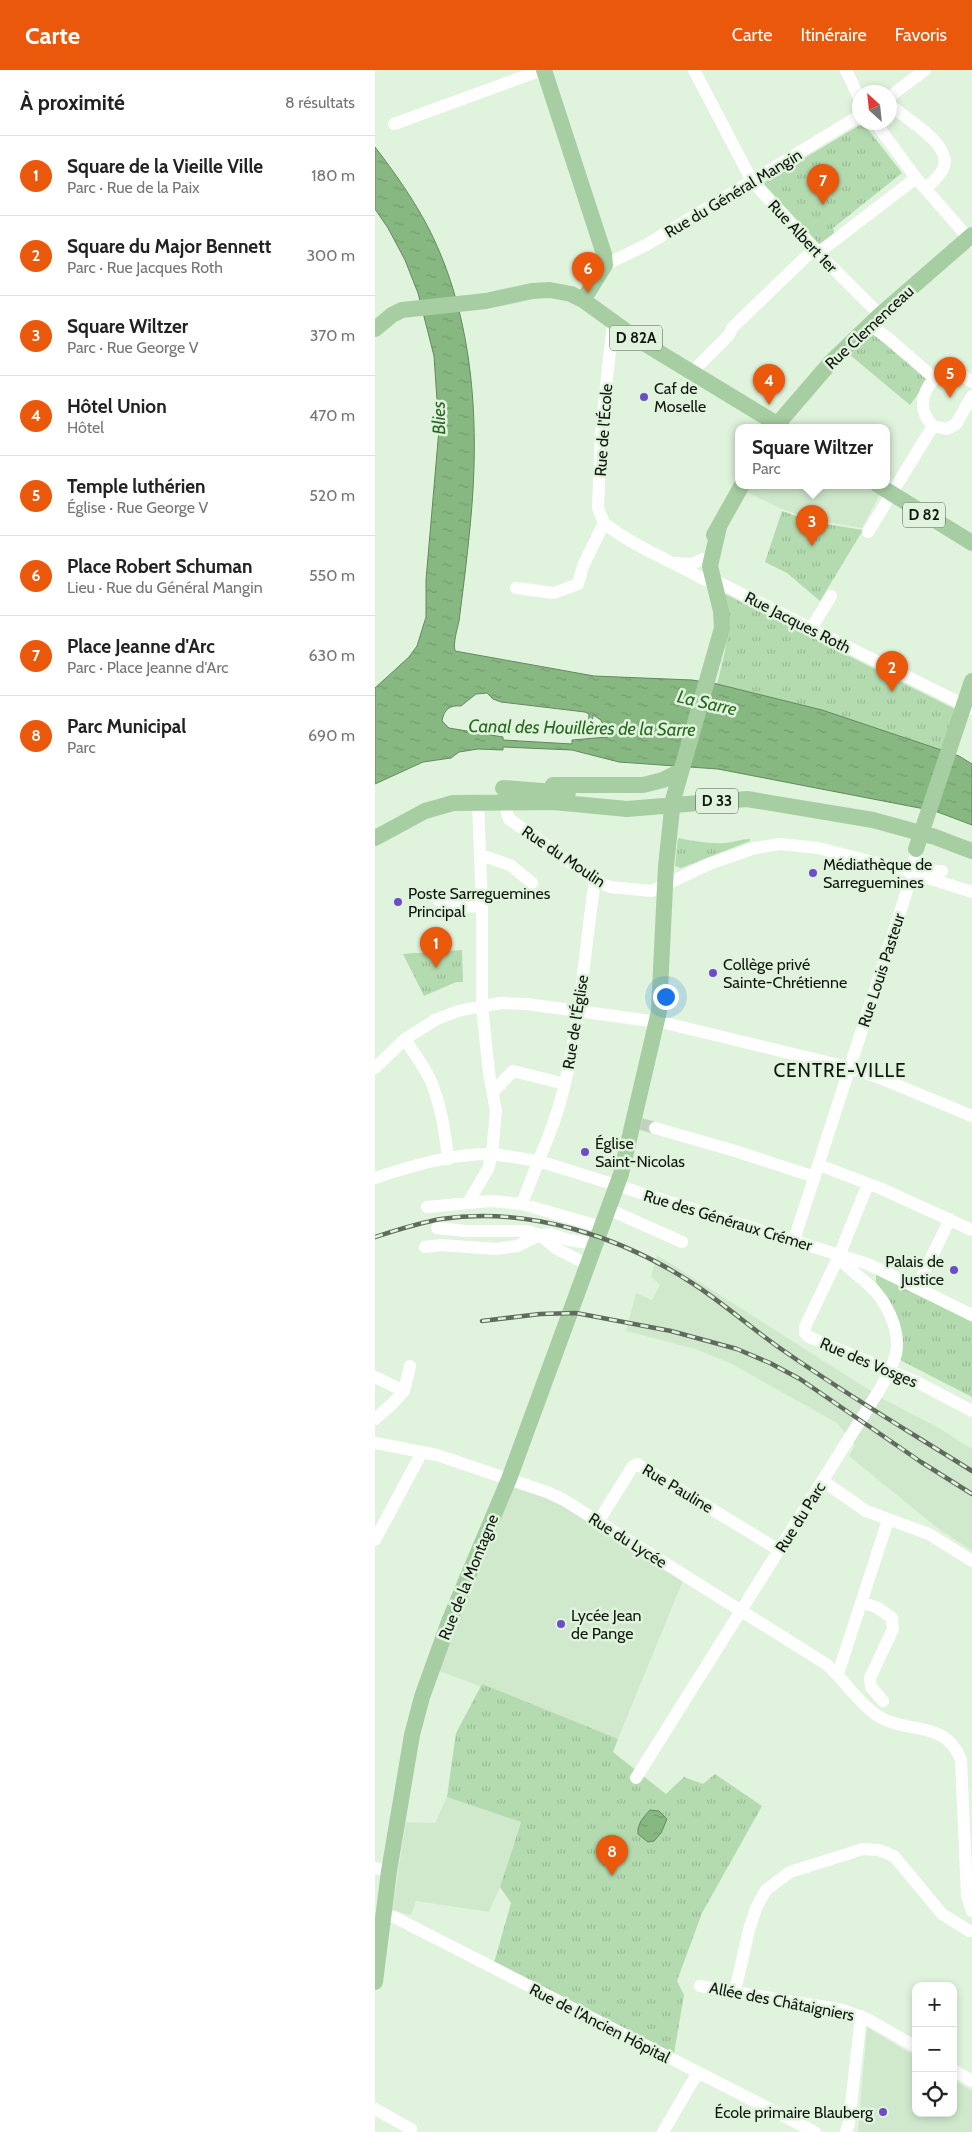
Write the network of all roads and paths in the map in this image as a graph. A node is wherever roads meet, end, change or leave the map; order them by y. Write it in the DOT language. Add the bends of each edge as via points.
graph roads {
  1 [pos="543,70"];
  2 [pos="694,70"];
  3 [pos="846,70"];
  4 [pos="925,70"];
  5 [pos="853,85"];
  6 [pos="897,91"];
  7 [pos="897,110"];
  8 [pos="852,120"];
  9 [pos="394,124"];
  10 [pos="881,130"];
  11 [pos="916,178"];
  12 [pos="752,181"];
  13 [pos="926,189"];
  14 [pos="971,238"];
  15 [pos="816,251"];
  16 [pos="605,265"];
  17 [pos="583,300"];
  18 [pos="875,320"];
  19 [pos="375,329"];
  20 [pos="612,329"];
  21 [pos="692,372"];
  22 [pos="935,378"];
  23 [pos="972,382"];
  24 [pos="970,400"];
  25 [pos="775,424"];
  26 [pos="780,424"];
  27 [pos="933,426"];
  28 [pos="890,481"];
  29 [pos="740,489"];
  30 [pos="884,489"];
  31 [pos="604,523"];
  32 [pos="719,527"];
  33 [pos="868,532"];
  34 [pos="972,543"];
  35 [pos="703,559"];
  36 [pos="674,562"];
  37 [pos="709,580"];
  38 [pos="516,588"];
  39 [pos="831,596"];
  40 [pos="811,629"];
  41 [pos="972,681"];
  42 [pos="968,707"];
  43 [pos="681,770"];
  44 [pos="507,793"];
  45 [pos="478,802"];
  46 [pos="375,826"];
  47 [pos="375,838"];
  48 [pos="972,840"];
  49 [pos="918,844"];
  50 [pos="972,851"];
  51 [pos="481,855"];
  52 [pos="913,872"];
  53 [pos="942,872"];
  54 [pos="595,880"];
  55 [pos="532,883"];
  56 [pos="666,884"];
  57 [pos="972,892"];
  58 [pos="439,901"];
  59 [pos="482,906"];
  60 [pos="482,1006"];
  61 [pos="577,1012"];
  62 [pos="658,1023"];
  63 [pos="405,1039"];
  64 [pos="375,1068"];
  65 [pos="849,1068"];
  66 [pos="565,1084"];
  67 [pos="493,1092"];
  68 [pos="972,1116"];
  69 [pos="655,1128"];
  70 [pos="492,1154"];
  71 [pos="448,1159"];
  72 [pos="539,1161"];
  73 [pos="817,1171"];
  74 [pos="375,1178"];
  75 [pos="868,1184"];
  76 [pos="616,1187"];
  77 [pos="468,1203"];
  78 [pos="521,1204"];
  79 [pos="427,1207"];
  80 [pos="608,1208"];
  81 [pos="950,1219"];
  82 [pos="437,1228"];
  83 [pos="972,1230"];
  84 [pos="540,1235"];
  85 [pos="598,1236"];
  86 [pos="794,1240"];
  87 [pos="682,1242"];
  88 [pos="425,1247"];
  89 [pos="839,1256"];
  90 [pos="587,1264"];
  91 [pos="917,1287"];
  92 [pos="972,1315"];
  93 [pos="410,1366"];
  94 [pos="375,1377"];
  95 [pos="404,1391"];
  96 [pos="972,1411"];
  97 [pos="375,1419"];
  98 [pos="375,1443"];
  99 [pos="422,1452"];
  100 [pos="509,1479"];
  101 [pos="823,1481"];
  102 [pos="888,1520"];
  103 [pos="598,1522"];
  104 [pos="375,1540"];
  105 [pos="779,1550"];
  106 [pos="972,1561"];
  107 [pos="862,1602"];
  108 [pos="742,1610"];
  109 [pos="838,1674"];
  110 [pos="883,1701"];
  111 [pos="636,1778"];
  112 [pos="382,1869"];
  113 [pos="972,1912"];
  114 [pos="383,1916"];
  115 [pos="972,1931"];
  116 [pos="375,1982"];
  117 [pos="700,1986"];
  118 [pos="735,1991"];
  119 [pos="861,2016"];
  120 [pos="912,2046"];
  121 [pos="698,2072"];
  122 [pos="956,2072"];
  123 [pos="972,2081"];
  124 [pos="375,2109"];
  125 [pos="411,2132"];
  126 [pos="663,2132"];
  127 [pos="815,2132"];
  128 [pos="846,2132"];
  1 -- 9 [label="street"];
  1 -- 16 [label="main road" via="602,245"];
  2 -- 12 [label="street, Rue Albert 1er"];
  3 -- 5 [label="street"];
  4 -- 6 [label="street"];
  7 -- 13 [label="street" via="941,148 945,159 943,168"];
  8 -- 12 [label="street, Rue du Général Mangin"];
  10 -- 11 [label="street"];
  11 -- 13 [label="street"];
  11 -- 15 [label="street"];
  12 -- 15 [label="street, Rue Albert 1er"];
  12 -- 16 [label="street, Rue du Général Mangin" via="646,245"];
  13 -- 14 [label="street"];
  14 -- 18 [label="main road, Rue Clemenceau"];
  15 -- 18 [label="street, Rue Albert 1er"];
  15 -- 21 [label="street" via="732,328 729,336"];
  16 -- 17 [label="main road"];
  17 -- 19 [label="main road, D 82A" via="550,290 532,291 467,303 414,308 392,315"];
  17 -- 20 [label="main road, D 82A"];
  18 -- 22 [label="street, Rue Albert 1er" via="888,338"];
  18 -- 26 [label="main road, Rue Clemenceau" via="831,362"];
  20 -- 21 [label="main road, D 82A"];
  20 -- 31 [label="street, Rue de l'École" via="601,432 598,508"];
  21 -- 25 [label="main road"];
  22 -- 23 [label="street" via="952,370"];
  22 -- 27 [label="street" via="922,399 925,418"];
  24 -- 27 [label="street" via="955,424 947,429"];
  27 -- 28 [label="street"];
  29 -- 32 [label="main road"];
  30 -- 33 [label="street"];
  30 -- 34 [label="main road, D 82"];
  31 -- 36 [label="street, Rue Jacques Roth" via="617,534"];
  31 -- 38 [label="street" via="578,584 553,593"];
  32 -- 35 [label="main road"];
  32 -- 37 [label="main road"];
  35 -- 36 [label="street" via="692,564"];
  35 -- 37 [label="main road"];
  36 -- 37 [label="street, Rue Jacques Roth"];
  37 -- 40 [label="street, Rue Jacques Roth"];
  37 -- 43 [label="main road, Rue de la Montagne" via="717,646"];
  39 -- 40 [label="street"];
  40 -- 42 [label="street, Rue Jacques Roth"];
  41 -- 42 [label="main road"];
  42 -- 49 [label="main road" via="951,744"];
  43 -- 44 [label="main road, D 33" via="655,783 626,786 537,784"];
  43 -- 56 [label="main road, Rue de la Montagne" via="671,812"];
  44 -- 45 [label="main road, D 33"];
  44 -- 46 [label="main road, D 33" via="430,800 405,809"];
  44 -- 48 [label="main road, D 33" via="622,800 727,792 773,795 915,822"];
  44 -- 50 [label="main road, D 33" via="553,802 627,809 747,800 873,820"];
  44 -- 54 [label="street, Rue du Moulin" via="509,819"];
  45 -- 47 [label="main road, D 33" via="441,805 409,818"];
  45 -- 51 [label="street"];
  49 -- 52 [label="street, Rue Louis Pasteur"];
  51 -- 55 [label="street" via="510,864"];
  51 -- 59 [label="street"];
  52 -- 53 [label="street"];
  52 -- 56 [label="street, Rue du Moulin" via="818,848 781,844 709,864"];
  52 -- 57 [label="street"];
  52 -- 65 [label="street, Rue Louis Pasteur"];
  54 -- 56 [label="street, Rue du Moulin" via="610,887 648,891"];
  54 -- 61 [label="street, Rue de l'Église"];
  56 -- 62 [label="main road, Rue de la Montagne"];
  58 -- 59 [label="street" via="449,906"];
  59 -- 60 [label="street"];
  60 -- 61 [label="street" via="527,1004"];
  60 -- 63 [label="street" via="437,1019"];
  60 -- 67 [label="street"];
  61 -- 62 [label="street"];
  61 -- 66 [label="street, Rue de l'Église"];
  62 -- 65 [label="street"];
  62 -- 76 [label="main road, Rue de la Montagne" via="638,1124"];
  63 -- 64 [label="street"];
  63 -- 71 [label="street" via="436,1095 443,1117"];
  65 -- 68 [label="street"];
  65 -- 73 [label="street, Rue Louis Pasteur"];
  66 -- 67 [label="street" via="513,1071"];
  66 -- 72 [label="street, Rue de l'Église"];
  67 -- 70 [label="street" via="496,1111"];
  69 -- 73 [label="street"];
  70 -- 71 [label="street, Rue des Généraux Crémer"];
  70 -- 72 [label="street, Rue des Généraux Crémer"];
  70 -- 77 [label="street" via="488,1169"];
  71 -- 74 [label="street, Rue des Généraux Crémer"];
  72 -- 76 [label="street, Rue des Généraux Crémer"];
  72 -- 78 [label="street, Rue de l'Église"];
  73 -- 75 [label="street"];
  73 -- 86 [label="street, Rue Louis Pasteur"];
  75 -- 81 [label="street"];
  75 -- 89 [label="street, Rue des Vosges"];
  76 -- 80 [label="main road, Rue de la Montagne"];
  76 -- 86 [label="street, Rue des Généraux Crémer"];
  77 -- 78 [label="street"];
  77 -- 79 [label="street"];
  78 -- 85 [label="street"];
  80 -- 85 [label="main road, Rue de la Montagne"];
  80 -- 87 [label="street"];
  81 -- 83 [label="street"];
  81 -- 91 [label="street"];
  82 -- 84 [label="street" via="527,1231"];
  84 -- 85 [label="street" via="550,1234 569,1240"];
  84 -- 88 [label="street" via="517,1246 495,1249"];
  84 -- 90 [label="street" via="557,1249"];
  85 -- 90 [label="main road, Rue de la Montagne"];
  86 -- 89 [label="street, Rue des Généraux Crémer"];
  89 -- 91 [label="street, Rue des Généraux Crémer" via="880,1269"];
  89 -- 96 [label="street, Rue des Vosges" via="809,1318 805,1332 809,1337 917,1382"];
  89 -- 101 [label="street, Rue du Parc" via="875,1291 888,1310 897,1346 892,1366 880,1389"];
  90 -- 100 [label="main road, Rue de la Montagne"];
  91 -- 92 [label="street, Rue des Généraux Crémer"];
  93 -- 95 [label="street"];
  94 -- 95 [label="street"];
  95 -- 97 [label="street"];
  98 -- 99 [label="street, Rue du Lycée"];
  99 -- 100 [label="street, Rue du Lycée"];
  99 -- 104 [label="street"];
  100 -- 103 [label="street, Rue du Lycée" via="547,1492"];
  100 -- 112 [label="main road, Rue de la Montagne" via="450,1619 422,1697"];
  101 -- 102 [label="street" via="866,1511"];
  101 -- 105 [label="street, Rue du Parc"];
  102 -- 106 [label="street" via="929,1534"];
  102 -- 107 [label="street"];
  103 -- 105 [label="street, Rue Pauline" via="637,1464"];
  103 -- 108 [label="street, Rue du Lycée"];
  105 -- 108 [label="street, Rue du Parc"];
  107 -- 109 [label="street"];
  107 -- 110 [label="street" via="892,1618 893,1629 870,1678 871,1687"];
  108 -- 109 [label="street, Rue du Lycée"];
  108 -- 111 [label="street, Rue du Parc"];
  109 -- 113 [label="street, Rue du Lycée" via="878,1716 932,1731 954,1745 961,1760 967,1896"];
  112 -- 114 [label="main road, Rue de la Montagne"];
  114 -- 116 [label="main road, Rue de la Montagne"];
  114 -- 121 [label="street, Rue de l'Ancien Hôpital" via="394,1917"];
  115 -- 118 [label="street" via="942,1914 894,1856 879,1850 863,1849 790,1872 766,1890 749,1930"];
  117 -- 118 [label="street, Allée des Châtaigniers"];
  118 -- 119 [label="street, Allée des Châtaigniers"];
  119 -- 120 [label="street, Allée des Châtaigniers"];
  119 -- 128 [label="street"];
  121 -- 126 [label="street"];
  121 -- 127 [label="street, Rue de l'Ancien Hôpital"];
  122 -- 123 [label="street"];
  124 -- 125 [label="street" via="411,2129"];
}
